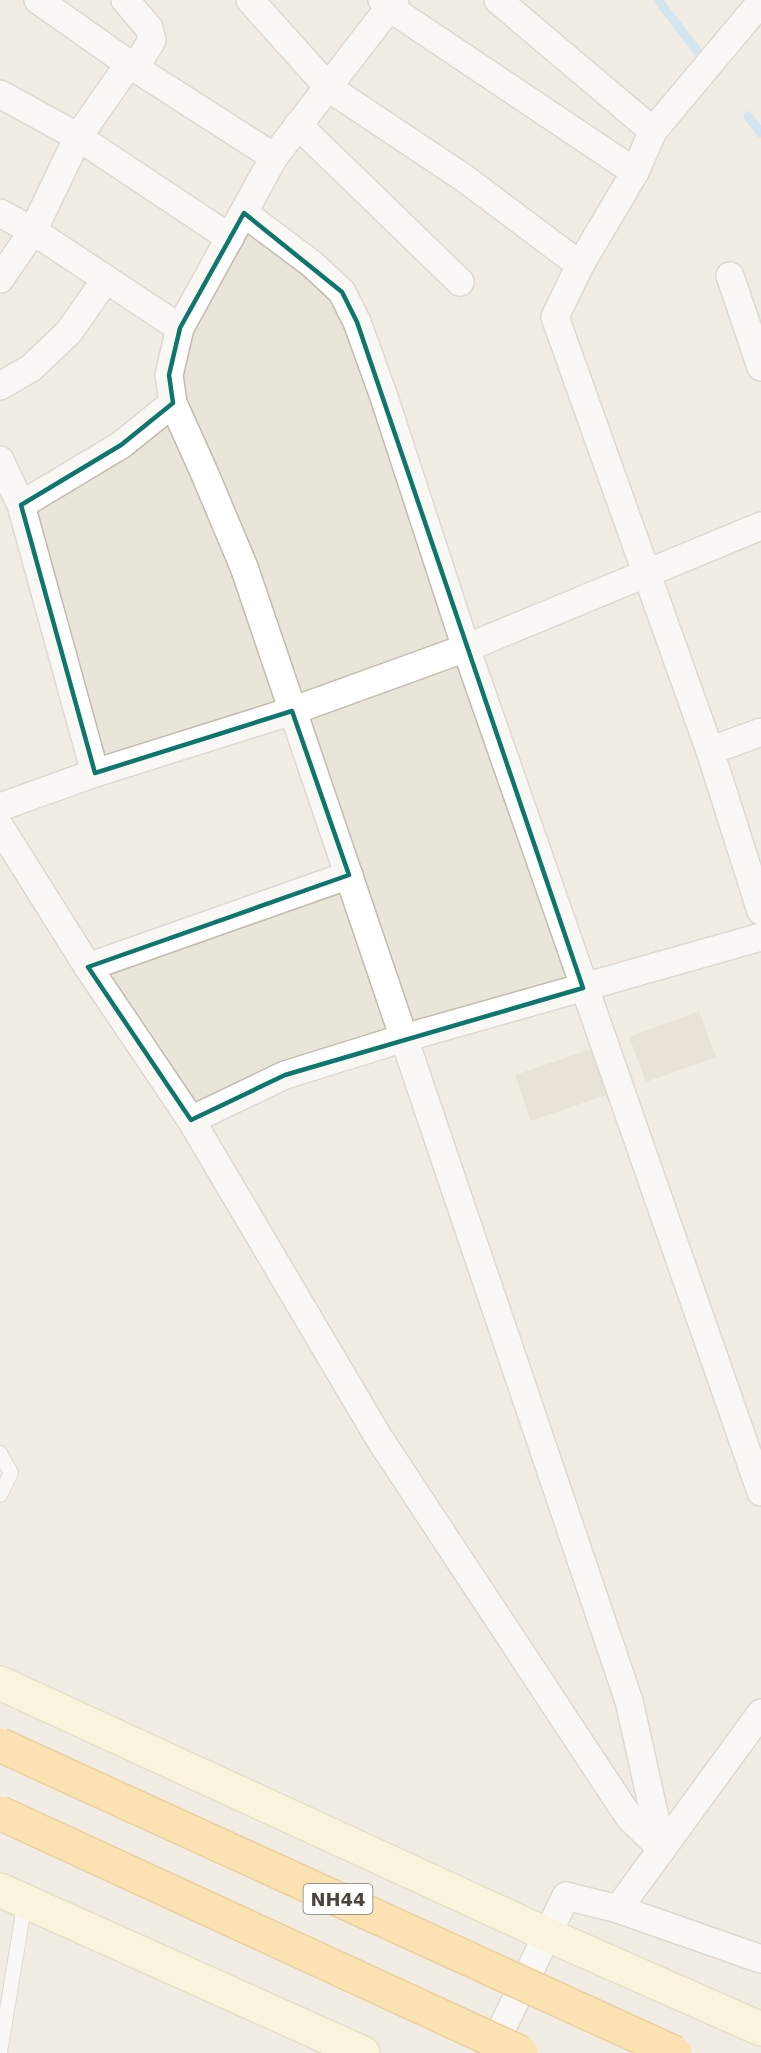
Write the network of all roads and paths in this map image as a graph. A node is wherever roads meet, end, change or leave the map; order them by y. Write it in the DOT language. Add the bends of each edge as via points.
graph roads {
  1 [pos="38,0"];
  2 [pos="125,0"];
  3 [pos="250,0"];
  4 [pos="498,0"];
  5 [pos="761,2"];
  6 [pos="389,3"];
  7 [pos="132,66"];
  8 [pos="329,88"];
  9 [pos="0,94"];
  10 [pos="298,125"];
  11 [pos="653,131"];
  12 [pos="78,137"];
  13 [pos="274,157"];
  14 [pos="635,172"];
  15 [pos="0,213"];
  16 [pos="244,213"];
  17 [pos="33,231"];
  18 [pos="230,238"];
  19 [pos="580,265"];
  20 [pos="730,276"];
  21 [pos="0,279"];
  22 [pos="106,279"];
  23 [pos="460,282"];
  24 [pos="180,328"];
  25 [pos="761,367"];
  26 [pos="0,386"];
  27 [pos="173,403"];
  28 [pos="0,460"];
  29 [pos="21,505"];
  30 [pos="761,526"];
  31 [pos="647,574"];
  32 [pos="466,648"];
  33 [pos="292,711"];
  34 [pos="761,732"];
  35 [pos="710,751"];
  36 [pos="95,773"];
  37 [pos="0,807"];
  38 [pos="0,827"];
  39 [pos="349,875"];
  40 [pos="761,911"];
  41 [pos="761,937"];
  42 [pos="88,967"];
  43 [pos="584,988"];
  44 [pos="404,1038"];
  45 [pos="191,1120"];
  46 [pos="0,1453"];
  47 [pos="761,1492"];
  48 [pos="0,1495"];
  49 [pos="0,1683"];
  50 [pos="761,1713"];
  51 [pos="0,1746"];
  52 [pos="0,1813"];
  53 [pos="662,1849"];
  54 [pos="12,1895"];
  55 [pos="618,1909"];
  56 [pos="546,1934"];
  57 [pos="761,1959"];
  58 [pos="761,2029"];
  59 [pos="0,2052"];
  60 [pos="363,2053"];
  61 [pos="490,2053"];
  62 [pos="521,2053"];
  63 [pos="675,2053"];
  1 -- 7 [label="street"];
  2 -- 7 [label="street" via="149,28 152,40"];
  3 -- 8 [label="street"];
  4 -- 11 [label="street"];
  5 -- 11 [label="street"];
  6 -- 8 [label="street"];
  6 -- 14 [label="street"];
  7 -- 12 [label="street"];
  7 -- 13 [label="street"];
  8 -- 10 [label="street"];
  8 -- 19 [label="street" via="464,178"];
  9 -- 12 [label="street"];
  10 -- 13 [label="street"];
  10 -- 23 [label="street"];
  11 -- 14 [label="street"];
  12 -- 17 [label="street"];
  12 -- 18 [label="street"];
  13 -- 16 [label="street"];
  14 -- 19 [label="street"];
  15 -- 17 [label="street"];
  16 -- 18 [label="street"];
  16 -- 32 [label="street" via="342,292 384,397"];
  17 -- 21 [label="street"];
  17 -- 22 [label="street"];
  18 -- 24 [label="street"];
  19 -- 31 [label="street" via="555,317"];
  20 -- 25 [label="street"];
  22 -- 24 [label="street"];
  22 -- 26 [label="street" via="69,332 30,368"];
  24 -- 27 [label="street" via="170,375"];
  27 -- 29 [label="street" via="121,445"];
  27 -- 33 [label="street" via="244,567"];
  28 -- 29 [label="street"];
  29 -- 36 [label="street"];
  30 -- 31 [label="street"];
  31 -- 32 [label="street"];
  31 -- 35 [label="street"];
  32 -- 33 [label="street"];
  32 -- 43 [label="street"];
  33 -- 36 [label="street"];
  33 -- 39 [label="street"];
  34 -- 35 [label="street"];
  35 -- 40 [label="street"];
  36 -- 37 [label="street"];
  38 -- 42 [label="street"];
  39 -- 42 [label="street"];
  39 -- 44 [label="street"];
  41 -- 43 [label="street"];
  42 -- 45 [label="street"];
  43 -- 44 [label="street"];
  43 -- 47 [label="street"];
  44 -- 45 [label="street" via="285,1075"];
  44 -- 53 [label="street" via="629,1701"];
  45 -- 53 [label="street" via="379,1438 628,1817"];
  46 -- 48 [label="lane" via="11,1473"];
  49 -- 56 [label="street"];
  50 -- 53 [label="street"];
  51 -- 63 [label="highway, NH44, bridge"];
  52 -- 62 [label="highway, bridge"];
  53 -- 55 [label="street"];
  54 -- 59 [label="lane"];
  54 -- 60 [label="street"];
  55 -- 56 [label="street" via="566,1896"];
  55 -- 57 [label="street"];
  56 -- 58 [label="street"];
  56 -- 61 [label="street"];
}
